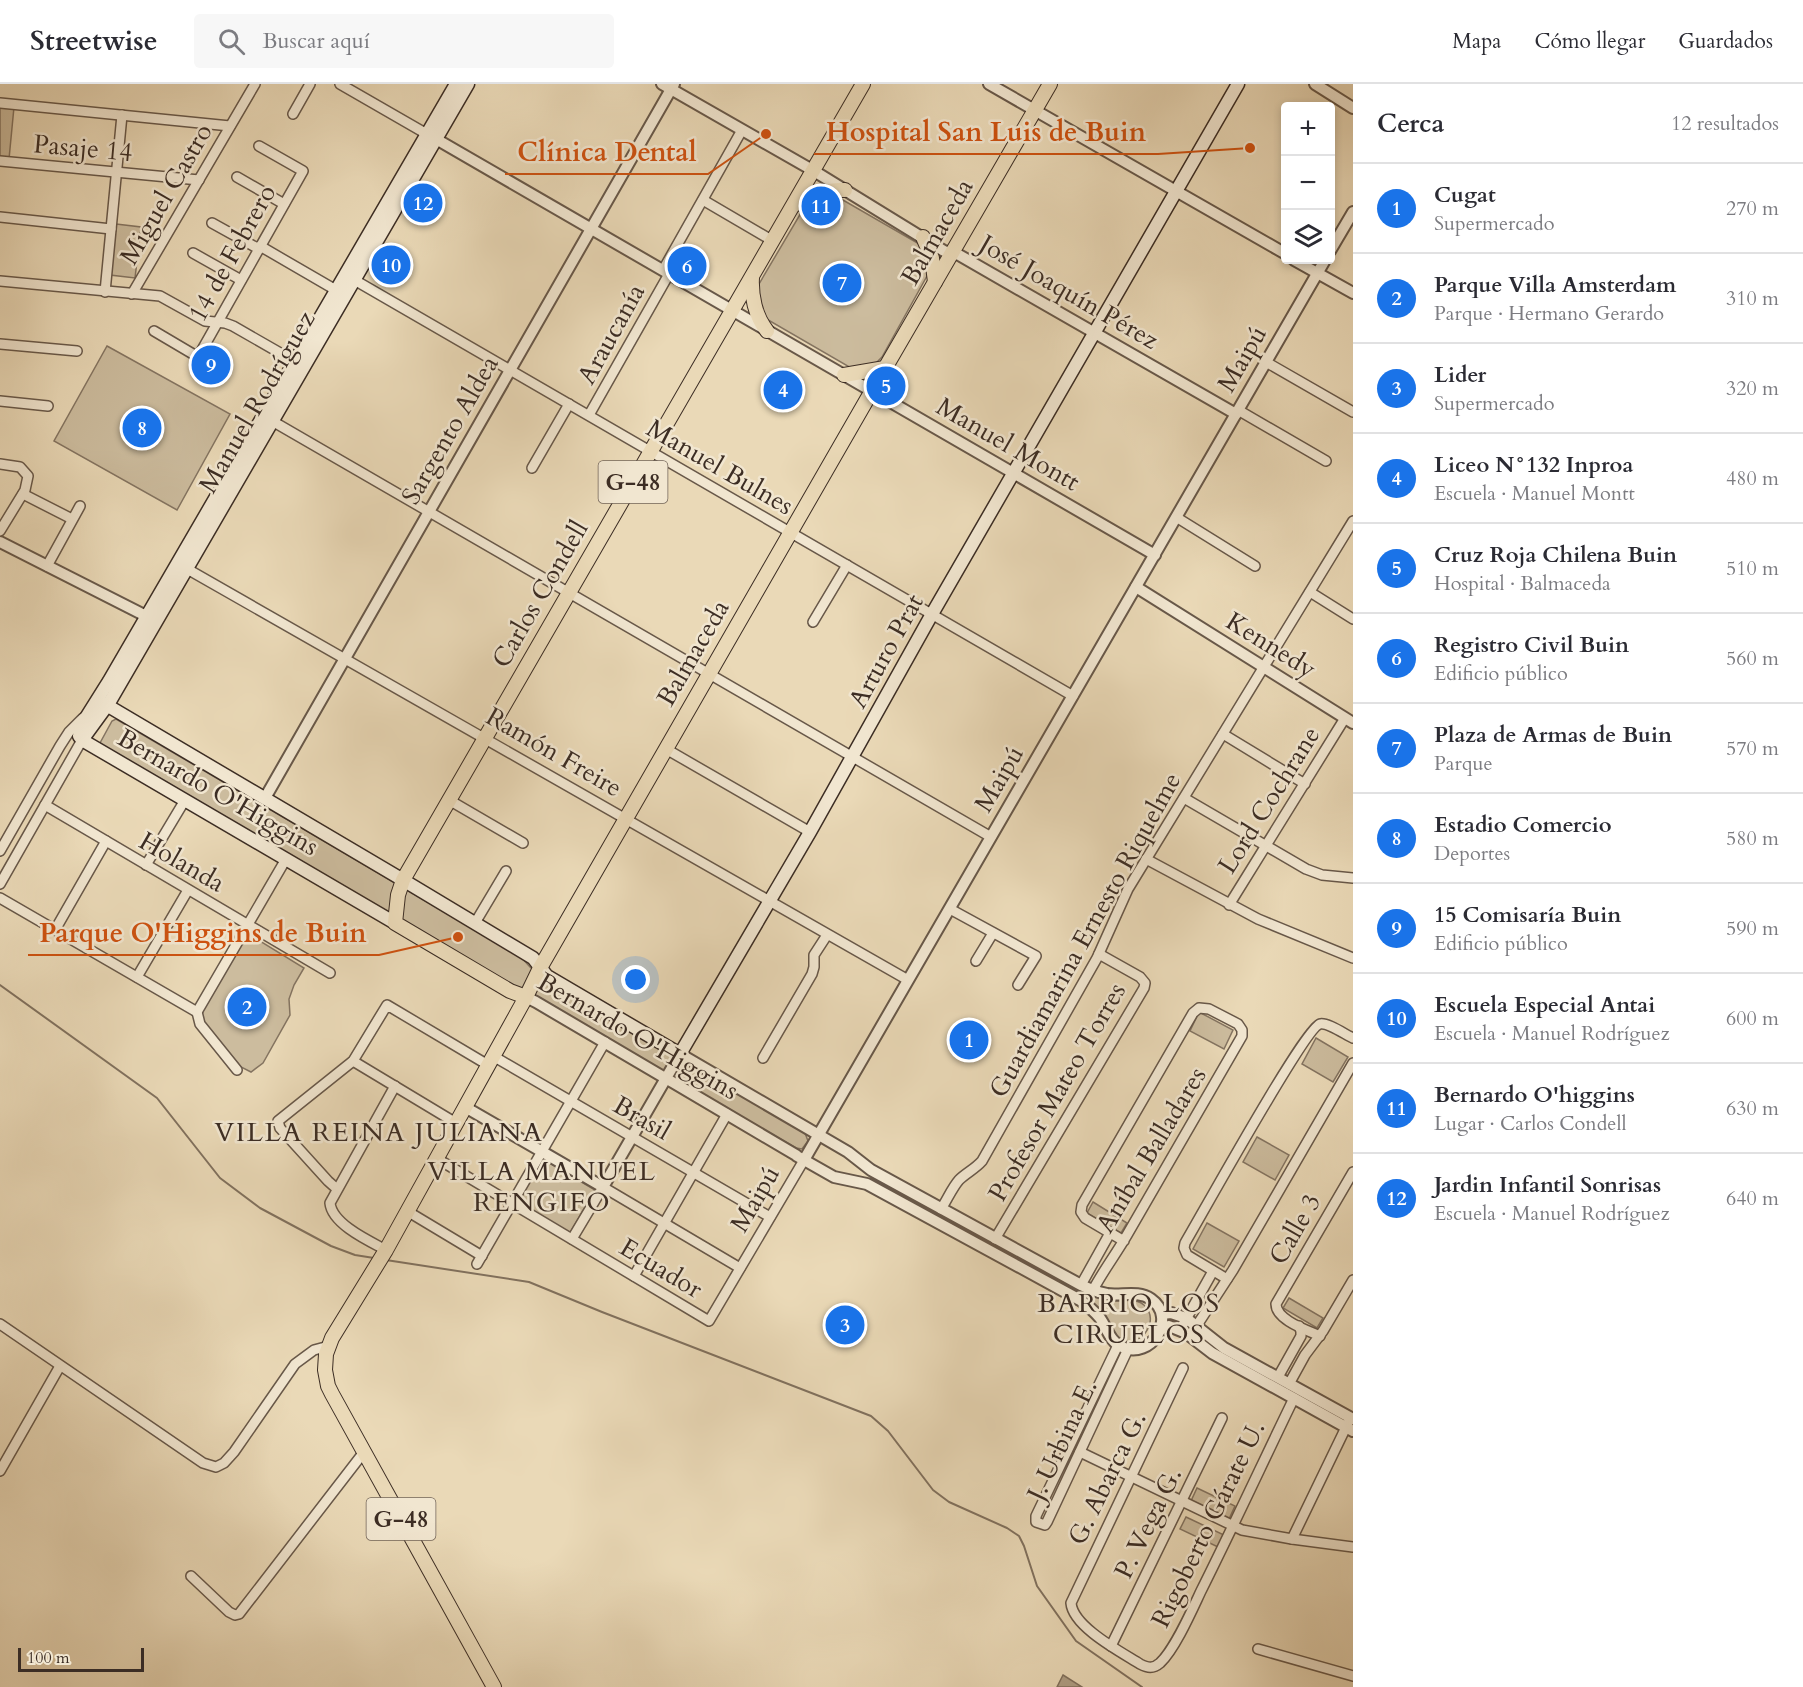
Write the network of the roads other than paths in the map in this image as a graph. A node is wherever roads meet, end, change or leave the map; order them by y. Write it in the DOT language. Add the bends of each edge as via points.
graph roads {
  1 [pos="255,84"];
  2 [pos="310,84"];
  3 [pos="340,84"];
  4 [pos="456,84"];
  5 [pos="468,84"];
  6 [pos="863,84"];
  7 [pos="989,84"];
  8 [pos="1050,84"];
  9 [pos="1238,84"];
  10 [pos="1315,84"];
  11 [pos="669,86"];
  12 [pos="0,103"];
  13 [pos="1353,108"];
  14 [pos="1035,110"];
  15 [pos="293,114"];
  16 [pos="122,115"];
  17 [pos="230,126"];
  18 [pos="742,130"];
  19 [pos="431,136"];
  20 [pos="259,146"];
  21 [pos="0,161"];
  22 [pos="814,171"];
  23 [pos="116,172"];
  24 [pos="237,177"];
  25 [pos="199,180"];
  26 [pos="845,190"];
  27 [pos="1175,191"];
  28 [pos="703,200"];
  29 [pos="284,204"];
  30 [pos="794,205"];
  31 [pos="1353,212"];
  32 [pos="0,217"];
  33 [pos="213,223"];
  34 [pos="111,229"];
  35 [pos="591,229"];
  36 [pos="922,237"];
  37 [pos="773,241"];
  38 [pos="1335,243"];
  39 [pos="260,248"];
  40 [pos="1281,252"];
  41 [pos="194,253"];
  42 [pos="952,253"];
  43 [pos="1301,264"];
  44 [pos="1324,264"];
  45 [pos="666,272"];
  46 [pos="1318,273"];
  47 [pos="350,277"];
  48 [pos="752,277"];
  49 [pos="242,280"];
  50 [pos="0,281"];
  51 [pos="935,282"];
  52 [pos="105,292"];
  53 [pos="341,293"];
  54 [pos="1353,293"];
  55 [pos="132,294"];
  56 [pos="732,310"];
  57 [pos="218,322"];
  58 [pos="154,331"];
  59 [pos="767,331"];
  60 [pos="1095,333"];
  61 [pos="0,344"];
  62 [pos="77,351"];
  63 [pos="294,361"];
  64 [pos="1266,362"];
  65 [pos="885,368"];
  66 [pos="510,370"];
  67 [pos="844,375"];
  68 [pos="871,391"];
  69 [pos="0,401"];
  70 [pos="569,404"];
  71 [pos="48,406"];
  72 [pos="1237,412"];
  73 [pos="1353,412"];
  74 [pos="589,415"];
  75 [pos="268,418"];
  76 [pos="651,451"];
  77 [pos="1326,461"];
  78 [pos="0,464"];
  79 [pos="532,468"];
  80 [pos="1013,473"];
  81 [pos="22,494"];
  82 [pos="80,506"];
  83 [pos="429,512"];
  84 [pos="1176,517"];
  85 [pos="72,519"];
  86 [pos="1352,524"];
  87 [pos="0,531"];
  88 [pos="790,532"];
  89 [pos="0,542"];
  90 [pos="1155,555"];
  91 [pos="847,565"];
  92 [pos="47,566"];
  93 [pos="182,566"];
  94 [pos="1255,566"];
  95 [pos="1144,573"];
  96 [pos="1136,587"];
  97 [pos="569,592"];
  98 [pos="1310,592"];
  99 [pos="1165,606"];
  100 [pos="932,614"];
  101 [pos="151,618"];
  102 [pos="1353,619"];
  103 [pos="813,622"];
  104 [pos="345,658"];
  105 [pos="1264,668"];
  106 [pos="709,673"];
  107 [pos="1073,696"];
  108 [pos="102,703"];
  109 [pos="89,712"];
  110 [pos="1349,721"];
  111 [pos="1223,734"];
  112 [pos="485,738"];
  113 [pos="82,740"];
  114 [pos="667,747"];
  115 [pos="852,756"];
  116 [pos="1305,784"];
  117 [pos="265,798"];
  118 [pos="1184,798"];
  119 [pos="184,800"];
  120 [pos="449,800"];
  121 [pos="45,805"];
  122 [pos="625,819"];
  123 [pos="811,829"];
  124 [pos="991,837"];
  125 [pos="106,841"];
  126 [pos="524,843"];
  127 [pos="1266,846"];
  128 [pos="0,851"];
  129 [pos="286,859"];
  130 [pos="1146,859"];
  131 [pos="146,865"];
  132 [pos="506,871"];
  133 [pos="1353,878"];
  134 [pos="403,880"];
  135 [pos="0,884"];
  136 [pos="188,890"];
  137 [pos="0,898"];
  138 [pos="769,902"];
  139 [pos="1229,904"];
  140 [pos="950,909"];
  141 [pos="395,923"];
  142 [pos="475,923"];
  143 [pos="248,924"];
  144 [pos="55,930"];
  145 [pos="993,933"];
  146 [pos="827,935"];
  147 [pos="1099,954"];
  148 [pos="1353,958"];
  149 [pos="976,961"];
  150 [pos="540,968"];
  151 [pos="330,973"];
  152 [pos="137,977"];
  153 [pos="908,980"];
  154 [pos="1018,985"];
  155 [pos="526,998"];
  156 [pos="197,1012"];
  157 [pos="1353,1038"];
  158 [pos="604,1042"];
  159 [pos="680,1054"];
  160 [pos="763,1058"];
  161 [pos="491,1060"];
  162 [pos="353,1061"];
  163 [pos="1353,1063"];
  164 [pos="237,1070"];
  165 [pos="667,1079"];
  166 [pos="395,1086"];
  167 [pos="571,1101"];
  168 [pos="465,1107"];
  169 [pos="727,1114"];
  170 [pos="456,1122"];
  171 [pos="819,1136"];
  172 [pos="632,1137"];
  173 [pos="542,1152"];
  174 [pos="436,1158"];
  175 [pos="804,1160"];
  176 [pos="1353,1172"];
  177 [pos="694,1173"];
  178 [pos="603,1187"];
  179 [pos="337,1189"];
  180 [pos="512,1203"];
  181 [pos="941,1209"];
  182 [pos="407,1211"];
  183 [pos="770,1217"];
  184 [pos="664,1223"];
  185 [pos="966,1223"];
  186 [pos="1110,1233"];
  187 [pos="959,1234"];
  188 [pos="572,1239"];
  189 [pos="995,1239"];
  190 [pos="1124,1241"];
  191 [pos="1012,1248"];
  192 [pos="382,1256"];
  193 [pos="1006,1260"];
  194 [pos="740,1268"];
  195 [pos="1213,1271"];
  196 [pos="634,1276"];
  197 [pos="1227,1279"];
  198 [pos="1353,1280"];
  199 [pos="1081,1285"];
  200 [pos="1093,1290"];
  201 [pos="1162,1314"];
  202 [pos="1186,1318"];
  203 [pos="709,1321"];
  204 [pos="0,1324"];
  205 [pos="1197,1325"];
  206 [pos="1299,1326"];
  207 [pos="1161,1329"];
  208 [pos="1180,1330"];
  209 [pos="1190,1336"];
  210 [pos="1320,1336"];
  211 [pos="329,1346"];
  212 [pos="1123,1347"];
  213 [pos="60,1366"];
  214 [pos="1183,1368"];
  215 [pos="1278,1377"];
  216 [pos="1289,1384"];
  217 [pos="1294,1398"];
  218 [pos="1222,1418"];
  219 [pos="1351,1422"];
  220 [pos="364,1452"];
  221 [pos="1080,1452"];
  222 [pos="0,1471"];
  223 [pos="1131,1476"];
  224 [pos="1182,1500"];
  225 [pos="1234,1525"];
  226 [pos="1292,1539"];
  227 [pos="1352,1545"];
  228 [pos="191,1576"];
  229 [pos="1111,1646"];
  230 [pos="1258,1649"];
  231 [pos="1353,1676"];
  232 [pos="494,1687"];
  1 -- 17 [label="street, Miguel Castro"];
  2 -- 15 [label="street"];
  3 -- 19 [label="street, Manuel Montt"];
  4 -- 19 [label="main road, Manuel Rodríguez"];
  5 -- 19 [label="main road, Manuel Rodríguez"];
  6 -- 22 [label="main road, Carlos Condell / G-48"];
  7 -- 14 [label="street"];
  8 -- 14 [label="main road, Balmaceda"];
  9 -- 27 [label="main road, Arturo Prat"];
  10 -- 13 [label="street"];
  11 -- 18 [label="street, José Joaquín Pérez"];
  11 -- 35 [label="street, Sargento Aldea"];
  12 -- 16 [label="street"];
  14 -- 27 [label="street"];
  14 -- 42 [label="main road, Balmaceda"];
  16 -- 17 [label="street"];
  16 -- 23 [label="street"];
  17 -- 25 [label="street, Miguel Castro"];
  18 -- 22 [label="street, José Joaquín Pérez"];
  18 -- 28 [label="street, Araucanía"];
  19 -- 35 [label="street, Manuel Montt"];
  19 -- 47 [label="main road, Manuel Rodríguez"];
  20 -- 29 [label="street, 14 de Febrero" via="303,171"];
  21 -- 23 [label="street, Pasaje 14"];
  22 -- 26 [label="street, José Joaquín Pérez"];
  22 -- 30 [label="main road, Carlos Condell / G-48"];
  23 -- 25 [label="street, Pasaje 14"];
  23 -- 34 [label="street"];
  24 -- 29 [label="street"];
  25 -- 55 [label="street, Miguel Castro"];
  26 -- 30 [label="main road" via="827,191"];
  26 -- 36 [label="street, José Joaquín Pérez"];
  27 -- 40 [label="street"];
  27 -- 60 [label="main road, Arturo Prat"];
  28 -- 37 [label="street"];
  28 -- 45 [label="street, Araucanía"];
  29 -- 39 [label="street, 14 de Febrero"];
  30 -- 37 [label="main road, Carlos Condell / G-48"];
  31 -- 38 [label="street"];
  32 -- 34 [label="street"];
  33 -- 39 [label="street"];
  34 -- 52 [label="street"];
  35 -- 45 [label="street, Manuel Montt"];
  35 -- 66 [label="street, Sargento Aldea"];
  36 -- 42 [label="street, José Joaquín Pérez"];
  36 -- 51 [label="main road" via="932,258"];
  37 -- 48 [label="main road, Carlos Condell / G-48"];
  39 -- 49 [label="street, 14 de Febrero"];
  39 -- 53 [label="street"];
  41 -- 49 [label="street"];
  42 -- 51 [label="main road, Balmaceda"];
  42 -- 60 [label="street, José Joaquín Pérez"];
  43 -- 46 [label="street"];
  44 -- 46 [label="street, Maipú"];
  45 -- 56 [label="street, Manuel Montt"];
  45 -- 74 [label="street, Araucanía"];
  46 -- 54 [label="street"];
  46 -- 64 [label="street, Maipú"];
  47 -- 53 [label="main road, Manuel Rodríguez"];
  47 -- 66 [label="street, Manuel Bulnes"];
  48 -- 56 [label="main road, Carlos Condell / G-48"];
  48 -- 59 [label="main road" via="757,311"];
  49 -- 57 [label="street, 14 de Febrero"];
  50 -- 52 [label="street"];
  51 -- 65 [label="main road, Balmaceda"];
  52 -- 55 [label="street"];
  53 -- 63 [label="main road, Manuel Rodríguez"];
  53 -- 75 [label="main road, Manuel Rodríguez"];
  55 -- 57 [label="street" via="160,296 205,321"];
  56 -- 59 [label="street, Manuel Montt"];
  56 -- 76 [label="main road, Carlos Condell / G-48"];
  57 -- 58 [label="street, 14 de Febrero" via="198,357"];
  57 -- 63 [label="street" via="233,326"];
  59 -- 67 [label="street, Manuel Montt"];
  60 -- 72 [label="street, José Joaquín Pérez"];
  60 -- 80 [label="main road, Arturo Prat"];
  61 -- 62 [label="street"];
  63 -- 75 [label="main road, Manuel Rodríguez"];
  64 -- 72 [label="street, Maipú"];
  64 -- 73 [label="street"];
  65 -- 67 [label="main road"];
  65 -- 68 [label="main road, Balmaceda"];
  66 -- 70 [label="street, Manuel Bulnes"];
  66 -- 83 [label="street, Sargento Aldea"];
  67 -- 68 [label="street, Manuel Montt"];
  68 -- 80 [label="street, Manuel Montt"];
  68 -- 88 [label="main road, Balmaceda"];
  69 -- 71 [label="street"];
  70 -- 74 [label="street, Manuel Bulnes"];
  70 -- 79 [label="street"];
  72 -- 77 [label="street"];
  72 -- 84 [label="street, Maipú"];
  74 -- 76 [label="street, Manuel Bulnes"];
  75 -- 83 [label="street"];
  75 -- 93 [label="main road, Manuel Rodríguez"];
  76 -- 88 [label="street, Manuel Bulnes"];
  76 -- 97 [label="main road, Carlos Condell / G-48"];
  78 -- 81 [label="street" via="20,467 26,472 27,485"];
  80 -- 90 [label="street, Manuel Montt"];
  80 -- 100 [label="main road, Arturo Prat"];
  81 -- 85 [label="street"];
  81 -- 87 [label="street"];
  82 -- 85 [label="street"];
  83 -- 97 [label="street"];
  83 -- 104 [label="street, Sargento Aldea"];
  84 -- 90 [label="street, Maipú"];
  84 -- 94 [label="street"];
  85 -- 92 [label="street"];
  86 -- 98 [label="street, Guardiamarina Ernesto Riquelme"];
  88 -- 91 [label="street, Manuel Bulnes"];
  88 -- 106 [label="main road, Balmaceda"];
  89 -- 92 [label="street"];
  90 -- 95 [label="street, Maipú"];
  91 -- 100 [label="street, Manuel Bulnes"];
  91 -- 103 [label="street"];
  92 -- 101 [label="street"];
  93 -- 101 [label="main road, Manuel Rodríguez"];
  93 -- 104 [label="street, Ramón Freire"];
  95 -- 96 [label="street, Maipú"];
  95 -- 99 [label="street, Kennedy"];
  96 -- 99 [label="street, Kennedy"];
  96 -- 107 [label="street, Maipú"];
  97 -- 106 [label="street"];
  97 -- 112 [label="main road, Carlos Condell / G-48"];
  98 -- 102 [label="street"];
  98 -- 105 [label="street, Guardiamarina Ernesto Riquelme"];
  99 -- 105 [label="street, Kennedy"];
  100 -- 107 [label="street, Manuel Bulnes"];
  100 -- 115 [label="main road, Arturo Prat"];
  101 -- 108 [label="main road, Manuel Rodríguez"];
  104 -- 112 [label="street, Ramón Freire"];
  104 -- 117 [label="street, Sargento Aldea"];
  105 -- 110 [label="street, Kennedy"];
  105 -- 111 [label="street, Guardiamarina Ernesto Riquelme"];
  106 -- 114 [label="main road, Balmaceda"];
  106 -- 115 [label="street"];
  107 -- 124 [label="street, Maipú"];
  108 -- 109 [label="main road, Manuel Rodríguez"];
  108 -- 113 [label="main road, Manuel Rodríguez"];
  108 -- 117 [label="main road, Bernardo O'Higgins"];
  109 -- 113 [label="main road, Manuel Rodríguez" via="79,731"];
  109 -- 128 [label="street" via="60,746"];
  110 -- 116 [label="street, Lord Cochrane"];
  111 -- 116 [label="street"];
  111 -- 118 [label="street, Guardiamarina Ernesto Riquelme"];
  112 -- 120 [label="main road, Carlos Condell / G-48"];
  112 -- 122 [label="street, Ramón Freire"];
  113 -- 119 [label="main road, Bernardo O'Higgins"];
  113 -- 121 [label="street, Manuel Rodríguez"];
  114 -- 122 [label="main road, Balmaceda"];
  114 -- 123 [label="street"];
  115 -- 123 [label="main road, Arturo Prat"];
  115 -- 124 [label="street"];
  116 -- 127 [label="street, Lord Cochrane"];
  117 -- 134 [label="main road, Bernardo O'Higgins"];
  118 -- 127 [label="street"];
  118 -- 130 [label="street, Guardiamarina Ernesto Riquelme"];
  119 -- 129 [label="main road, Bernardo O'Higgins"];
  119 -- 131 [label="street"];
  120 -- 126 [label="street"];
  120 -- 134 [label="main road, Carlos Condell / G-48"];
  121 -- 125 [label="street, Holanda"];
  121 -- 135 [label="street, Manuel Rodríguez"];
  122 -- 138 [label="street, Ramón Freire"];
  122 -- 150 [label="main road, Balmaceda"];
  123 -- 138 [label="main road, Arturo Prat"];
  124 -- 140 [label="street, Maipú"];
  125 -- 131 [label="street, Holanda"];
  125 -- 144 [label="street"];
  127 -- 133 [label="street" via="1314,873"];
  127 -- 139 [label="street, Lord Cochrane"];
  129 -- 141 [label="main road, Bernardo O'Higgins"];
  129 -- 143 [label="street"];
  130 -- 139 [label="street"];
  130 -- 147 [label="street, Guardiamarina Ernesto Riquelme"];
  131 -- 136 [label="street, Holanda"];
  132 -- 142 [label="street"];
  134 -- 141 [label="main road, G-48"];
  134 -- 142 [label="main road, Bernardo O'Higgins"];
  136 -- 143 [label="street, Holanda"];
  136 -- 152 [label="street"];
  137 -- 144 [label="street"];
  138 -- 146 [label="street, Ramón Freire"];
  138 -- 159 [label="main road, Arturo Prat"];
  139 -- 148 [label="street"];
  140 -- 145 [label="street"];
  140 -- 153 [label="street, Maipú"];
  141 -- 155 [label="main road, Bernardo O'Higgins"];
  142 -- 150 [label="main road, Bernardo O'Higgins" via="533,958"];
  143 -- 151 [label="street, Holanda"];
  143 -- 156 [label="street"];
  144 -- 152 [label="street"];
  145 -- 149 [label="street"];
  145 -- 154 [label="street" via="1036,956"];
  146 -- 153 [label="street, Ramón Freire"];
  146 -- 160 [label="street" via="814,956 812,974"];
  147 -- 181 [label="street, Guardiamarina Ernesto Riquelme" via="981,1161 957,1182"];
  147 -- 189 [label="street, Profesor Mateo Torres" via="1140,976 1144,988"];
  150 -- 155 [label="main road, Balmaceda"];
  150 -- 159 [label="main road, Bernardo O'Higgins" via="547,976"];
  152 -- 156 [label="street"];
  153 -- 171 [label="street, Maipú"];
  155 -- 158 [label="street, Bernardo O'Higgins"];
  155 -- 161 [label="main road, Balmaceda / G-48"];
  156 -- 164 [label="street" via="200,1024"];
  157 -- 195 [label="street" via="1320,1024 1288,1065 1185,1243 1189,1257"];
  158 -- 165 [label="street, Bernardo O'Higgins"];
  158 -- 167 [label="street"];
  159 -- 165 [label="street, Arturo Prat"];
  159 -- 171 [label="street, Bernardo O'Higgins"];
  161 -- 162 [label="street" via="387,1005"];
  161 -- 167 [label="street, Brasil"];
  161 -- 168 [label="main road, Balmaceda / G-48"];
  162 -- 166 [label="street"];
  162 -- 179 [label="street" via="280,1118 278,1124"];
  163 -- 197 [label="street"];
  165 -- 169 [label="street, Bernardo O'Higgins"];
  165 -- 172 [label="street, Arturo Prat"];
  166 -- 170 [label="street"];
  166 -- 179 [label="street"];
  167 -- 172 [label="street, Brasil"];
  167 -- 173 [label="street"];
  168 -- 170 [label="main road, Balmaceda / G-48"];
  168 -- 173 [label="street"];
  169 -- 175 [label="street, Bernardo O'Higgins"];
  169 -- 177 [label="street"];
  170 -- 174 [label="main road, Balmaceda / G-48"];
  171 -- 175 [label="street, Maipú"];
  171 -- 181 [label="street, Bernardo O'Higgins"];
  172 -- 177 [label="street, Brasil"];
  172 -- 178 [label="street, Arturo Prat"];
  173 -- 178 [label="street"];
  173 -- 180 [label="street"];
  174 -- 180 [label="street, Ecuador"];
  174 -- 182 [label="main road, Balmaceda / G-48"];
  175 -- 183 [label="street, Maipú"];
  175 -- 187 [label="street, Bernardo O'Higgins" via="834,1177 867,1184"];
  176 -- 206 [label="street, Calle 3" via="1277,1301 1280,1316"];
  177 -- 183 [label="street, Brasil"];
  177 -- 184 [label="street"];
  178 -- 184 [label="street"];
  178 -- 188 [label="street, Arturo Prat"];
  179 -- 192 [label="street" via="330,1203 333,1213"];
  180 -- 182 [label="street" via="479,1260"];
  180 -- 188 [label="street, Ecuador"];
  181 -- 185 [label="street, Bernardo O'Higgins"];
  182 -- 192 [label="main road, Balmaceda / G-48"];
  183 -- 194 [label="street, Maipú"];
  184 -- 194 [label="street"];
  184 -- 196 [label="street"];
  185 -- 187 [label="street"];
  185 -- 189 [label="street, Bernardo O'Higgins"];
  186 -- 190 [label="street"];
  186 -- 190 [label="street, Aníbal Balladares" via="1085,1218 1082,1205 1193,1013 1206,1008 1236,1022 1242,1030 1241,1039"];
  186 -- 199 [label="street, Aníbal Balladares"];
  187 -- 193 [label="street, Bernardo O'Higgins"];
  188 -- 196 [label="street, Ecuador"];
  189 -- 191 [label="street, Bernardo O'Higgins"];
  190 -- 200 [label="street, Aníbal Balladares"];
  191 -- 193 [label="street"];
  191 -- 199 [label="street, Bernardo O'Higgins"];
  192 -- 211 [label="main road, G-48"];
  193 -- 212 [label="street, Bernardo O'Higgins" via="1087,1305 1112,1340"];
  194 -- 203 [label="street, Maipú"];
  195 -- 197 [label="street"];
  195 -- 202 [label="street"];
  196 -- 203 [label="street, Ecuador"];
  197 -- 205 [label="street"];
  198 -- 210 [label="street"];
  199 -- 200 [label="street, Bernardo O'Higgins"];
  200 -- 201 [label="street, Bernardo O'Higgins" via="1145,1296 1155,1302"];
  201 -- 202 [label="street"];
  201 -- 207 [label="street"];
  202 -- 205 [label="street"];
  202 -- 208 [label="street"];
  204 -- 213 [label="street"];
  205 -- 209 [label="street"];
  205 -- 215 [label="street" via="1224,1348"];
  206 -- 210 [label="street"];
  206 -- 215 [label="street" via="1301,1336"];
  207 -- 208 [label="street" via="1169,1326"];
  207 -- 212 [label="street" via="1146,1347"];
  208 -- 209 [label="street"];
  209 -- 217 [label="street" via="1212,1353"];
  210 -- 216 [label="street"];
  211 -- 213 [label="street" via="314,1350 296,1364 234,1452 216,1467 203,1463"];
  211 -- 220 [label="main road, G-48" via="325,1362 328,1386"];
  212 -- 221 [label="street, J. Urbina E."];
  212 -- 221 [label="street, J. Urbina E." via="1036,1522 1047,1522"];
  213 -- 222 [label="street"];
  214 -- 223 [label="street, G. Abarca G."];
  215 -- 216 [label="street"];
  216 -- 219 [label="street"];
  217 -- 219 [label="street"];
  217 -- 225 [label="street, Rigoberto Gárate U."];
  218 -- 224 [label="street, P. Vega G."];
  219 -- 226 [label="street"];
  220 -- 228 [label="street" via="239,1614 229,1612"];
  220 -- 232 [label="main road, G-48"];
  221 -- 223 [label="street"];
  223 -- 224 [label="street"];
  223 -- 229 [label="street, G. Abarca G." via="1071,1607 1085,1627"];
  224 -- 225 [label="street"];
  224 -- 229 [label="street, P. Vega G."];
  225 -- 226 [label="street" via="1251,1533"];
  225 -- 229 [label="street, Rigoberto Gárate U." via="1162,1661 1155,1667 1145,1667"];
  226 -- 227 [label="street"];
  230 -- 231 [label="street"];
}
